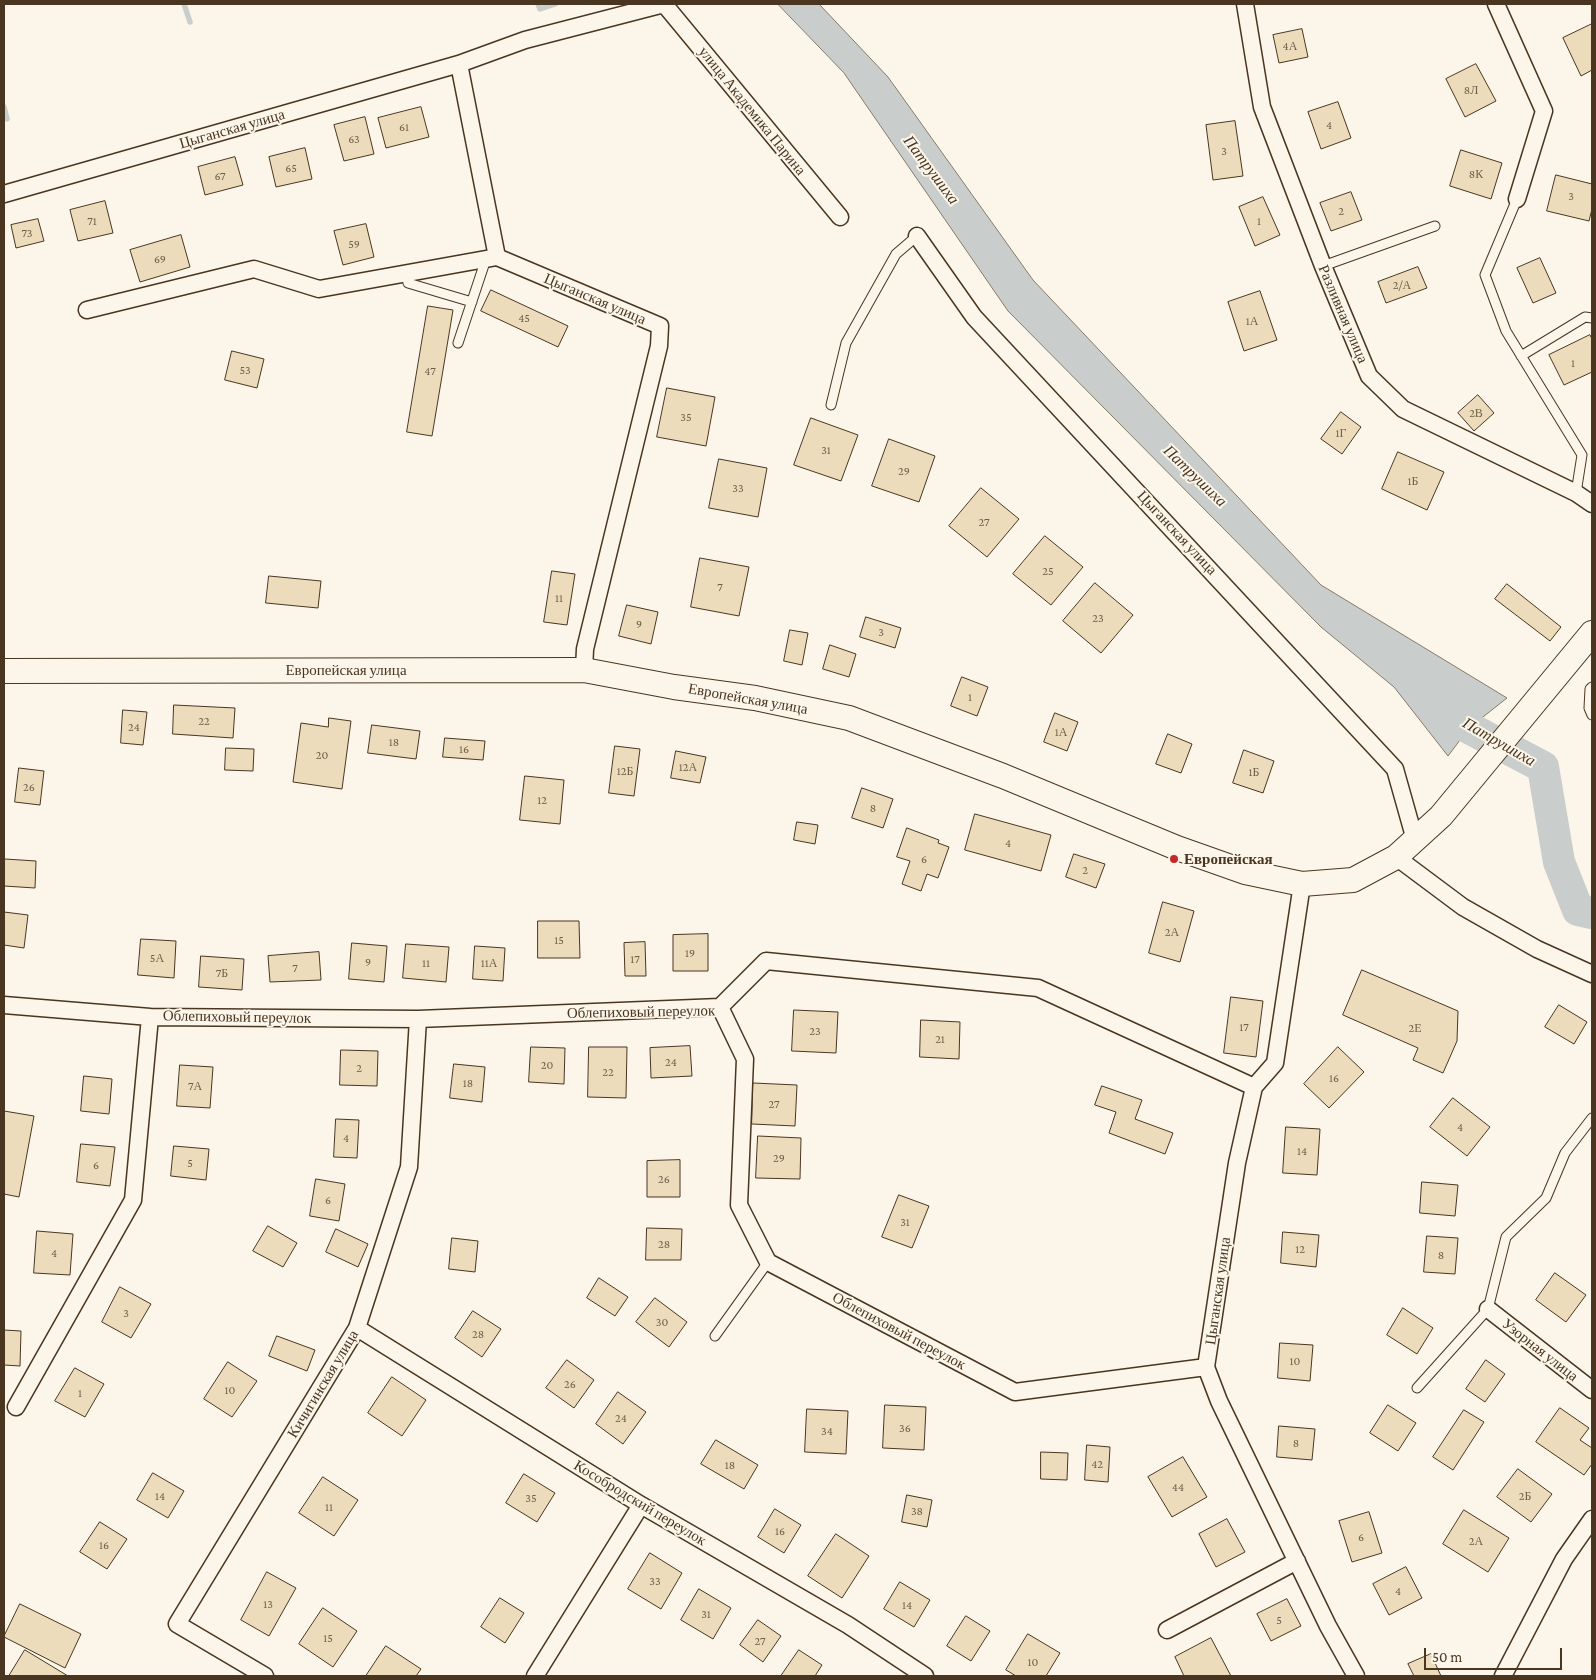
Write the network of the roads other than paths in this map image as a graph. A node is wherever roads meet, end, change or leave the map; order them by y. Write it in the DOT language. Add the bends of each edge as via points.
graph roads {
  1 [pos="664,4"];
  2 [pos="1245,4"];
  3 [pos="1496,4"];
  4 [pos="459,64"];
  5 [pos="4,194"];
  6 [pos="1518,199"];
  7 [pos="840,217"];
  8 [pos="1435,226"];
  9 [pos="917,236"];
  10 [pos="492,258"];
  11 [pos="1323,266"];
  12 [pos="406,274"];
  13 [pos="472,302"];
  14 [pos="86,310"];
  15 [pos="1592,318"];
  16 [pos="458,343"];
  17 [pos="1521,356"];
  18 [pos="831,405"];
  19 [pos="1576,493"];
  20 [pos="1592,504"];
  21 [pos="1592,633"];
  22 [pos="584,670"];
  23 [pos="4,671"];
  24 [pos="1592,687"];
  25 [pos="1592,715"];
  26 [pos="1415,840"];
  27 [pos="1396,857"];
  28 [pos="1302,884"];
  29 [pos="1592,974"];
  30 [pos="4,1005"];
  31 [pos="720,1007"];
  32 [pos="150,1017"];
  33 [pos="418,1019"];
  34 [pos="1254,1087"];
  35 [pos="1592,1118"];
  36 [pos="768,1262"];
  37 [pos="1488,1309"];
  38 [pos="357,1328"];
  39 [pos="715,1336"];
  40 [pos="1206,1367"];
  41 [pos="1417,1388"];
  42 [pos="1592,1390"];
  43 [pos="16,1407"];
  44 [pos="642,1505"];
  45 [pos="1592,1519"];
  46 [pos="1297,1561"];
  47 [pos="1167,1630"];
  48 [pos="265,1676"];
  49 [pos="536,1676"];
  50 [pos="925,1676"];
  51 [pos="1356,1676"];
  52 [pos="1503,1676"];
  1 -- 4 [label="street, Цыганская улица" via="525,40"];
  1 -- 7 [label="street, улица Академика Парина"];
  2 -- 11 [label="street, Разливная улица" via="1262,107"];
  3 -- 6 [label="street" via="1544,111"];
  4 -- 5 [label="street, Цыганская улица"];
  4 -- 10 [label="street"];
  6 -- 17 [label="lane" via="1485,275 1506,331"];
  8 -- 11 [label="lane"];
  9 -- 18 [label="lane" via="896,254 846,343"];
  9 -- 26 [label="street, Цыганская улица" via="974,316 1395,769"];
  10 -- 12 [label="street"];
  10 -- 13 [label="lane"];
  10 -- 22 [label="street, Цыганская улица" via="660,326 659,346 585,649"];
  11 -- 19 [label="street, Разливная улица" via="1369,376 1403,409"];
  12 -- 13 [label="lane" via="408,283"];
  12 -- 14 [label="street" via="319,289 254,269"];
  13 -- 16 [label="lane"];
  15 -- 17 [label="lane" via="1585,317"];
  17 -- 19 [label="lane" via="1582,455"];
  19 -- 20 [label="street, Разливная улица"];
  21 -- 26 [label="street, Европейская улица" via="1441,816"];
  22 -- 23 [label="street, Европейская улица"];
  22 -- 28 [label="street, Европейская улица" via="756,698 849,718 1003,776 1177,848 1246,872"];
  24 -- 25 [label="lane" via="1589,708"];
  26 -- 27 [label="street, Европейская улица"];
  27 -- 28 [label="street, Европейская улица" via="1353,880"];
  27 -- 29 [label="street" via="1463,907 1537,949"];
  28 -- 34 [label="street, Цыганская улица" via="1275,1062"];
  30 -- 32 [label="street, Облепиховый переулок"];
  31 -- 33 [label="street, Облепиховый переулок"];
  31 -- 34 [label="street" via="766,961 1038,988"];
  31 -- 36 [label="street, Облепиховый переулок" via="745,1059 739,1205"];
  32 -- 33 [label="street, Облепиховый переулок"];
  32 -- 43 [label="street" via="133,1200"];
  33 -- 38 [label="street, Кичигинская улица" via="409,1168"];
  34 -- 40 [label="street, Цыганская улица" via="1237,1162"];
  35 -- 37 [label="lane" via="1565,1154 1546,1198 1506,1237"];
  36 -- 39 [label="lane"];
  36 -- 40 [label="street, Облепиховый переулок" via="1015,1392"];
  37 -- 41 [label="lane"];
  37 -- 42 [label="street, Узорная улица"];
  38 -- 44 [label="street, Кособродский переулок"];
  38 -- 48 [label="street, Кичигинская улица" via="178,1624"];
  40 -- 46 [label="street, Цыганская улица" via="1219,1401"];
  44 -- 49 [label="street"];
  44 -- 50 [label="street, Кособродский переулок" via="848,1625"];
  45 -- 52 [label="street" via="1564,1559"];
  46 -- 47 [label="street"];
  46 -- 51 [label="street, Цыганская улица"];
}
